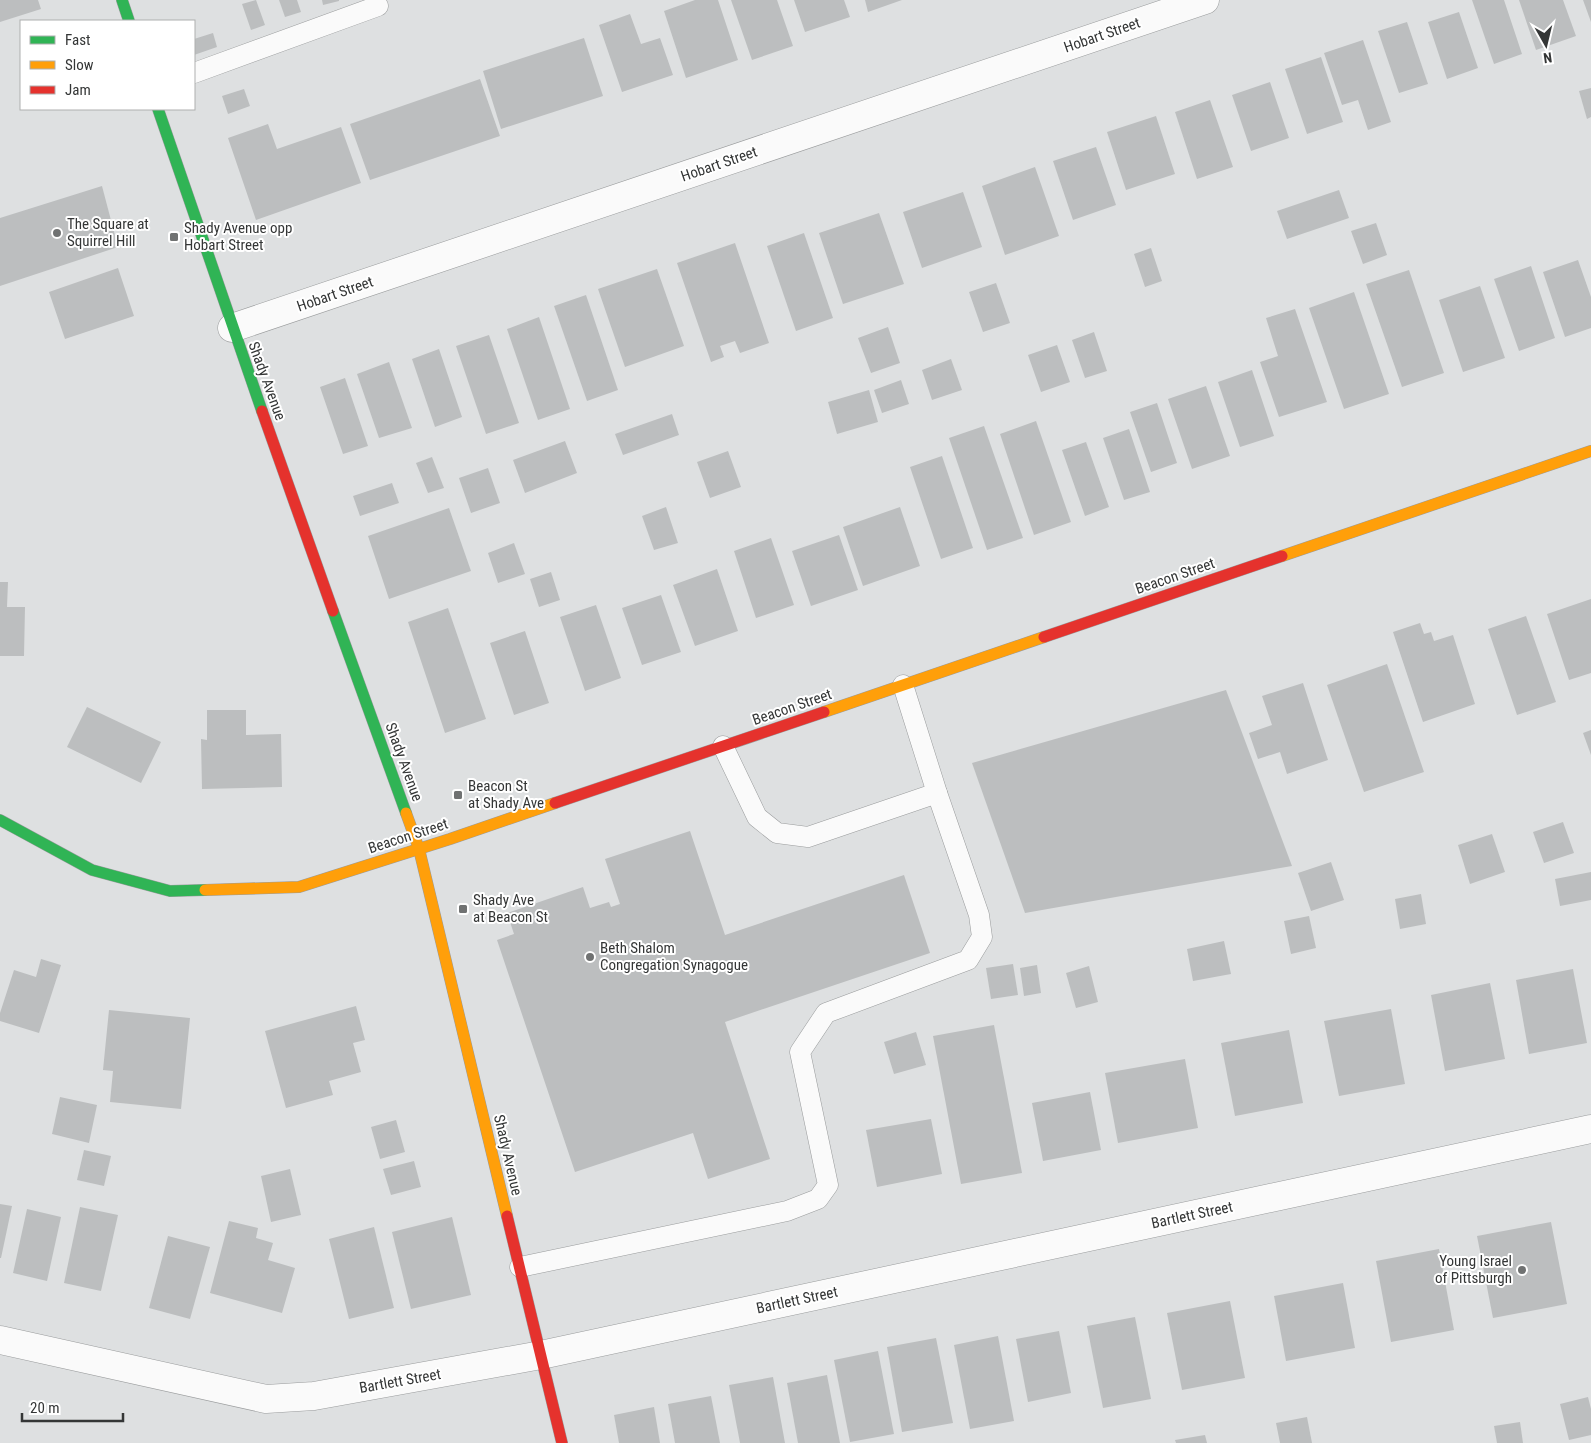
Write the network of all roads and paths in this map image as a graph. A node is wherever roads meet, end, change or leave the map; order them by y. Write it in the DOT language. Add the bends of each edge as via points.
graph roads {
  1 [pos="122,0"];
  2 [pos="1205,0"];
  3 [pos="378,6"];
  4 [pos="129,20"];
  5 [pos="195,74"];
  6 [pos="158,110"];
  7 [pos="232,328"];
  8 [pos="1591,451"];
  9 [pos="903,685"];
  10 [pos="722,746"];
  11 [pos="937,793"];
  12 [pos="0,820"];
  13 [pos="419,849"];
  14 [pos="1591,1129"];
  15 [pos="520,1268"];
  16 [pos="0,1340"];
  17 [pos="541,1355"];
  18 [pos="562,1443"];
  1 -- 4 [label="main road"];
  2 -- 7 [label="street, Hobart Street"];
  3 -- 5 [label="lane"];
  6 -- 7 [label="main road, Shady Avenue"];
  7 -- 13 [label="main road, Shady Avenue"];
  8 -- 9 [label="main road, Beacon Street"];
  9 -- 10 [label="main road, Beacon Street"];
  9 -- 11 [label="lane"];
  10 -- 11 [label="lane" via="757,817 777,833 808,837"];
  10 -- 13 [label="main road, Beacon Street"];
  11 -- 15 [label="lane" via="979,915 982,938 968,960 826,1013 800,1052 828,1184 818,1200 787,1211"];
  12 -- 13 [label="main road, Beacon Street" via="92,870 170,891 299,887"];
  13 -- 15 [label="main road, Shady Avenue"];
  14 -- 17 [label="street, Bartlett Street"];
  15 -- 17 [label="main road, Shady Avenue"];
  16 -- 17 [label="street, Bartlett Street" via="266,1399 314,1396"];
  17 -- 18 [label="main road, Shady Avenue"];
}
